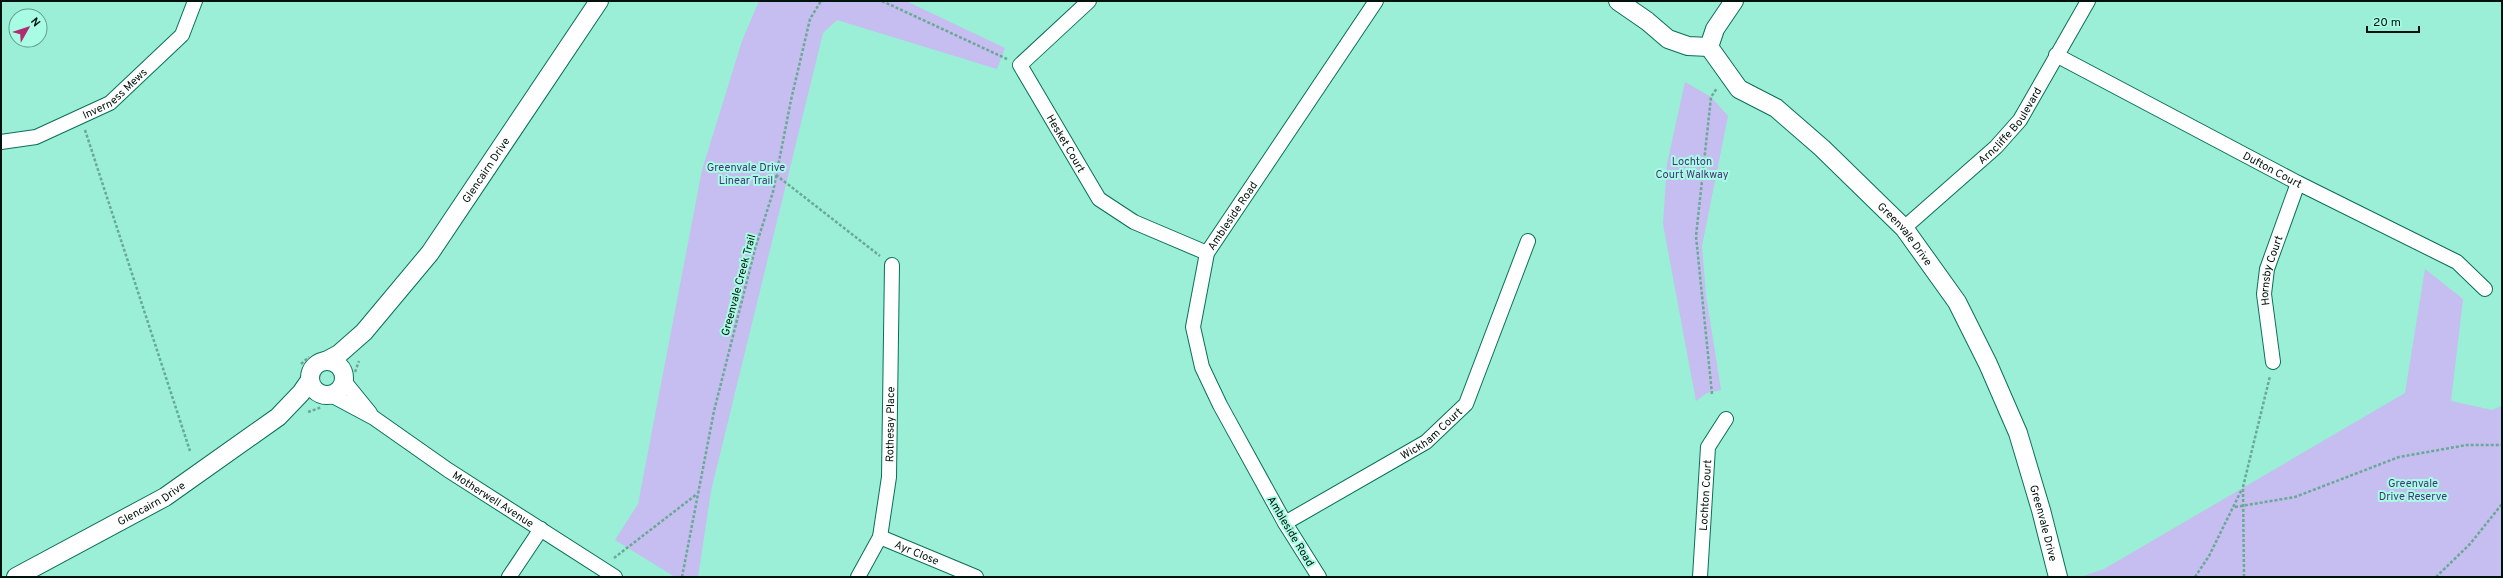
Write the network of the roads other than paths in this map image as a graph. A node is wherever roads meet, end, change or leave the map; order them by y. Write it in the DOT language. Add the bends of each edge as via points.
graph roads {
  1 [pos="195,1"];
  2 [pos="599,1"];
  3 [pos="1089,1"];
  4 [pos="1376,1"];
  5 [pos="1618,1"];
  6 [pos="1734,1"];
  7 [pos="2088,1"];
  8 [pos="1709,47"];
  9 [pos="2056,55"];
  10 [pos="1,142"];
  11 [pos="2298,183"];
  12 [pos="1904,228"];
  13 [pos="1528,241"];
  14 [pos="1207,253"];
  15 [pos="892,265"];
  16 [pos="2485,289"];
  17 [pos="364,332"];
  18 [pos="326,361"];
  19 [pos="2273,362"];
  20 [pos="348,377"];
  21 [pos="310,380"];
  22 [pos="328,395"];
  23 [pos="278,417"];
  24 [pos="374,418"];
  25 [pos="1726,419"];
  26 [pos="1285,523"];
  27 [pos="540,528"];
  28 [pos="880,537"];
  29 [pos="16,577"];
  30 [pos="509,577"];
  31 [pos="615,577"];
  32 [pos="858,577"];
  33 [pos="976,577"];
  34 [pos="1319,577"];
  35 [pos="1700,577"];
  36 [pos="2058,577"];
  1 -- 10 [label="street, Inverness Mews" via="182,35 110,103 36,137"];
  2 -- 17 [label="street, Glencairn Drive" via="430,253"];
  3 -- 14 [label="street, Hesket Court" via="1020,65 1099,199 1134,222"];
  4 -- 14 [label="street, Ambleside Road"];
  5 -- 8 [label="street" via="1647,20 1668,39 1688,46"];
  6 -- 8 [label="street" via="1715,29"];
  7 -- 9 [label="street, Arncliffe Boulevard"];
  8 -- 12 [label="street, Greenvale Drive" via="1739,89 1776,108 1822,148"];
  9 -- 11 [label="street, Dufton Court"];
  9 -- 12 [label="street, Arncliffe Boulevard" via="2020,120 1996,147"];
  11 -- 16 [label="street, Dufton Court" via="2457,262"];
  11 -- 19 [label="street, Hornsby Court" via="2267,268 2264,294"];
  12 -- 36 [label="street, Greenvale Drive" via="1957,302 1988,364 2018,433"];
  13 -- 26 [label="street, Wickham Court" via="1466,404 1426,442"];
  14 -- 26 [label="street, Ambleside Road" via="1193,327 1202,367"];
  15 -- 28 [label="street, Rothesay Place" via="889,477"];
  17 -- 18 [label="street, Glencairn Drive" via="339,354"];
  17 -- 20 [label="street, Glencairn Drive"];
  18 -- 20 [label="street" via="336,363"];
  18 -- 21 [label="street, Glencairn Drive" via="312,369"];
  20 -- 22 [label="street, Glencairn Drive" via="341,388"];
  20 -- 24 [label="street, Motherwell Avenue"];
  21 -- 22 [label="street" via="316,392"];
  21 -- 23 [label="street, Glencairn Drive"];
  22 -- 23 [label="street, Glencairn Drive"];
  22 -- 24 [label="street, Motherwell Avenue"];
  23 -- 29 [label="street, Glencairn Drive" via="165,497"];
  24 -- 27 [label="street, Motherwell Avenue" via="448,470"];
  25 -- 35 [label="street, Lochton Court" via="1708,447"];
  26 -- 34 [label="street, Ambleside Road"];
  27 -- 30 [label="street"];
  27 -- 31 [label="street, Motherwell Avenue"];
  28 -- 32 [label="street, Rothesay Place"];
  28 -- 33 [label="street, Ayr Close"];
}
